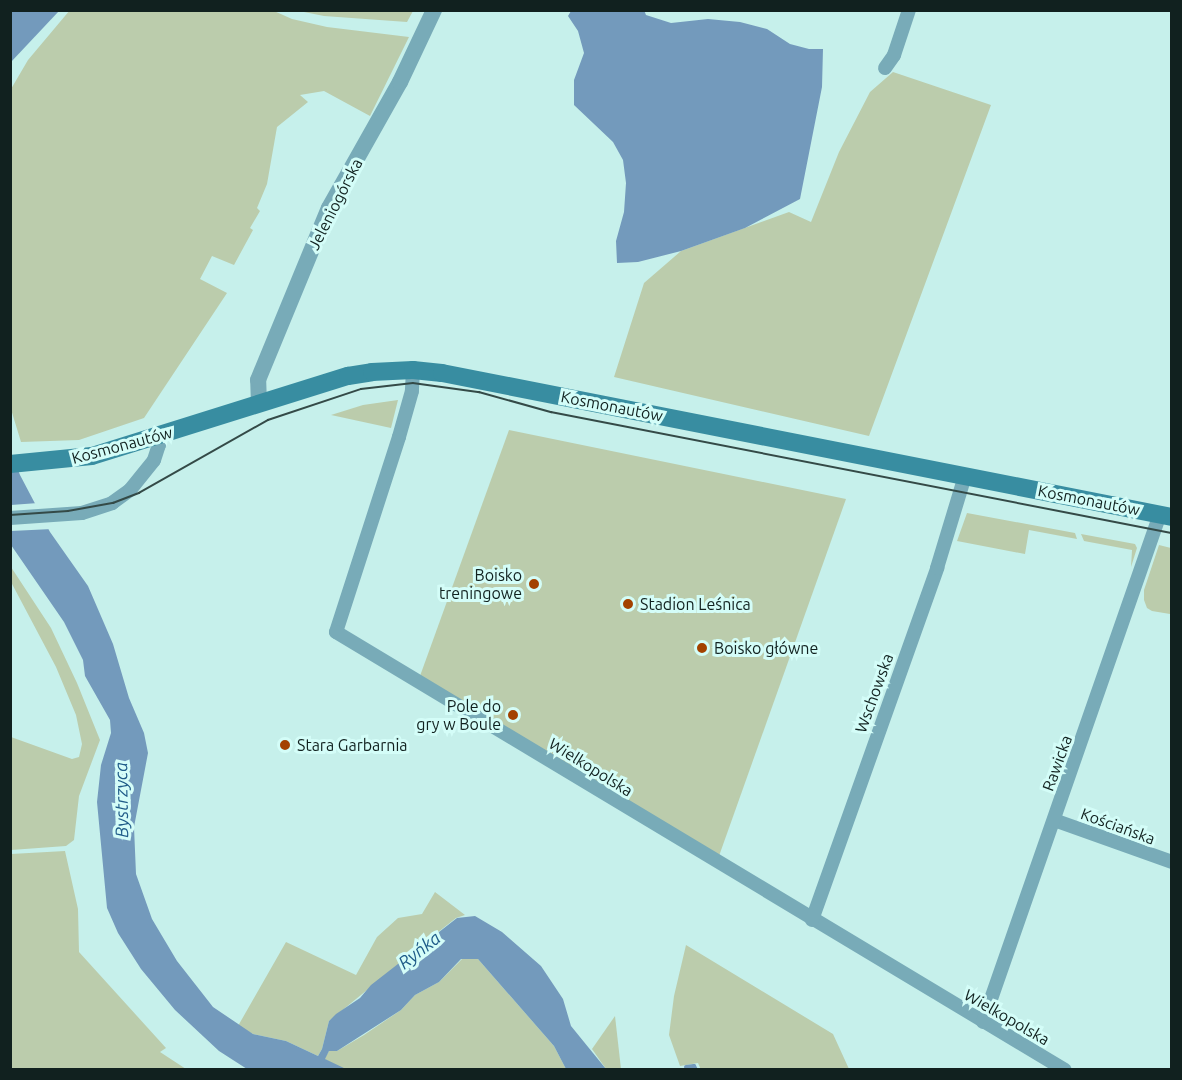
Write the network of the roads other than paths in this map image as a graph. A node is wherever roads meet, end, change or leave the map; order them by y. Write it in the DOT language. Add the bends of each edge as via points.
graph roads {
  1 [pos="434,10"];
  2 [pos="909,10"];
  3 [pos="885,68"];
  4 [pos="414,370"];
  5 [pos="259,404"];
  6 [pos="158,436"];
  7 [pos="10,464"];
  8 [pos="965,476"];
  9 [pos="1166,515"];
  10 [pos="10,518"];
  11 [pos="1054,820"];
  12 [pos="1172,862"];
  13 [pos="812,920"];
  14 [pos="983,1022"];
  15 [pos="1065,1070"];
  1 -- 5 [label="street, Jeleniogórska" via="400,82 329,208 258,380"];
  2 -- 3 [label="street" via="894,55"];
  4 -- 5 [label="main road, Kosmonautów" via="348,376"];
  4 -- 8 [label="main road, Kosmonautów"];
  4 -- 13 [label="street, Wielkopolska" via="399,437 336,632"];
  5 -- 6 [label="main road, Kosmonautów"];
  6 -- 7 [label="main road, Kosmonautów" via="107,452"];
  6 -- 10 [label="street" via="153,460 130,490 112,503 82,513"];
  8 -- 9 [label="main road, Kosmonautów"];
  8 -- 13 [label="street, Wschowska" via="937,567"];
  9 -- 11 [label="street, Rawicka"];
  11 -- 12 [label="street, Kościańska"];
  11 -- 14 [label="street, Rawicka"];
  13 -- 14 [label="street, Wielkopolska"];
  14 -- 15 [label="street, Wielkopolska"];
}
